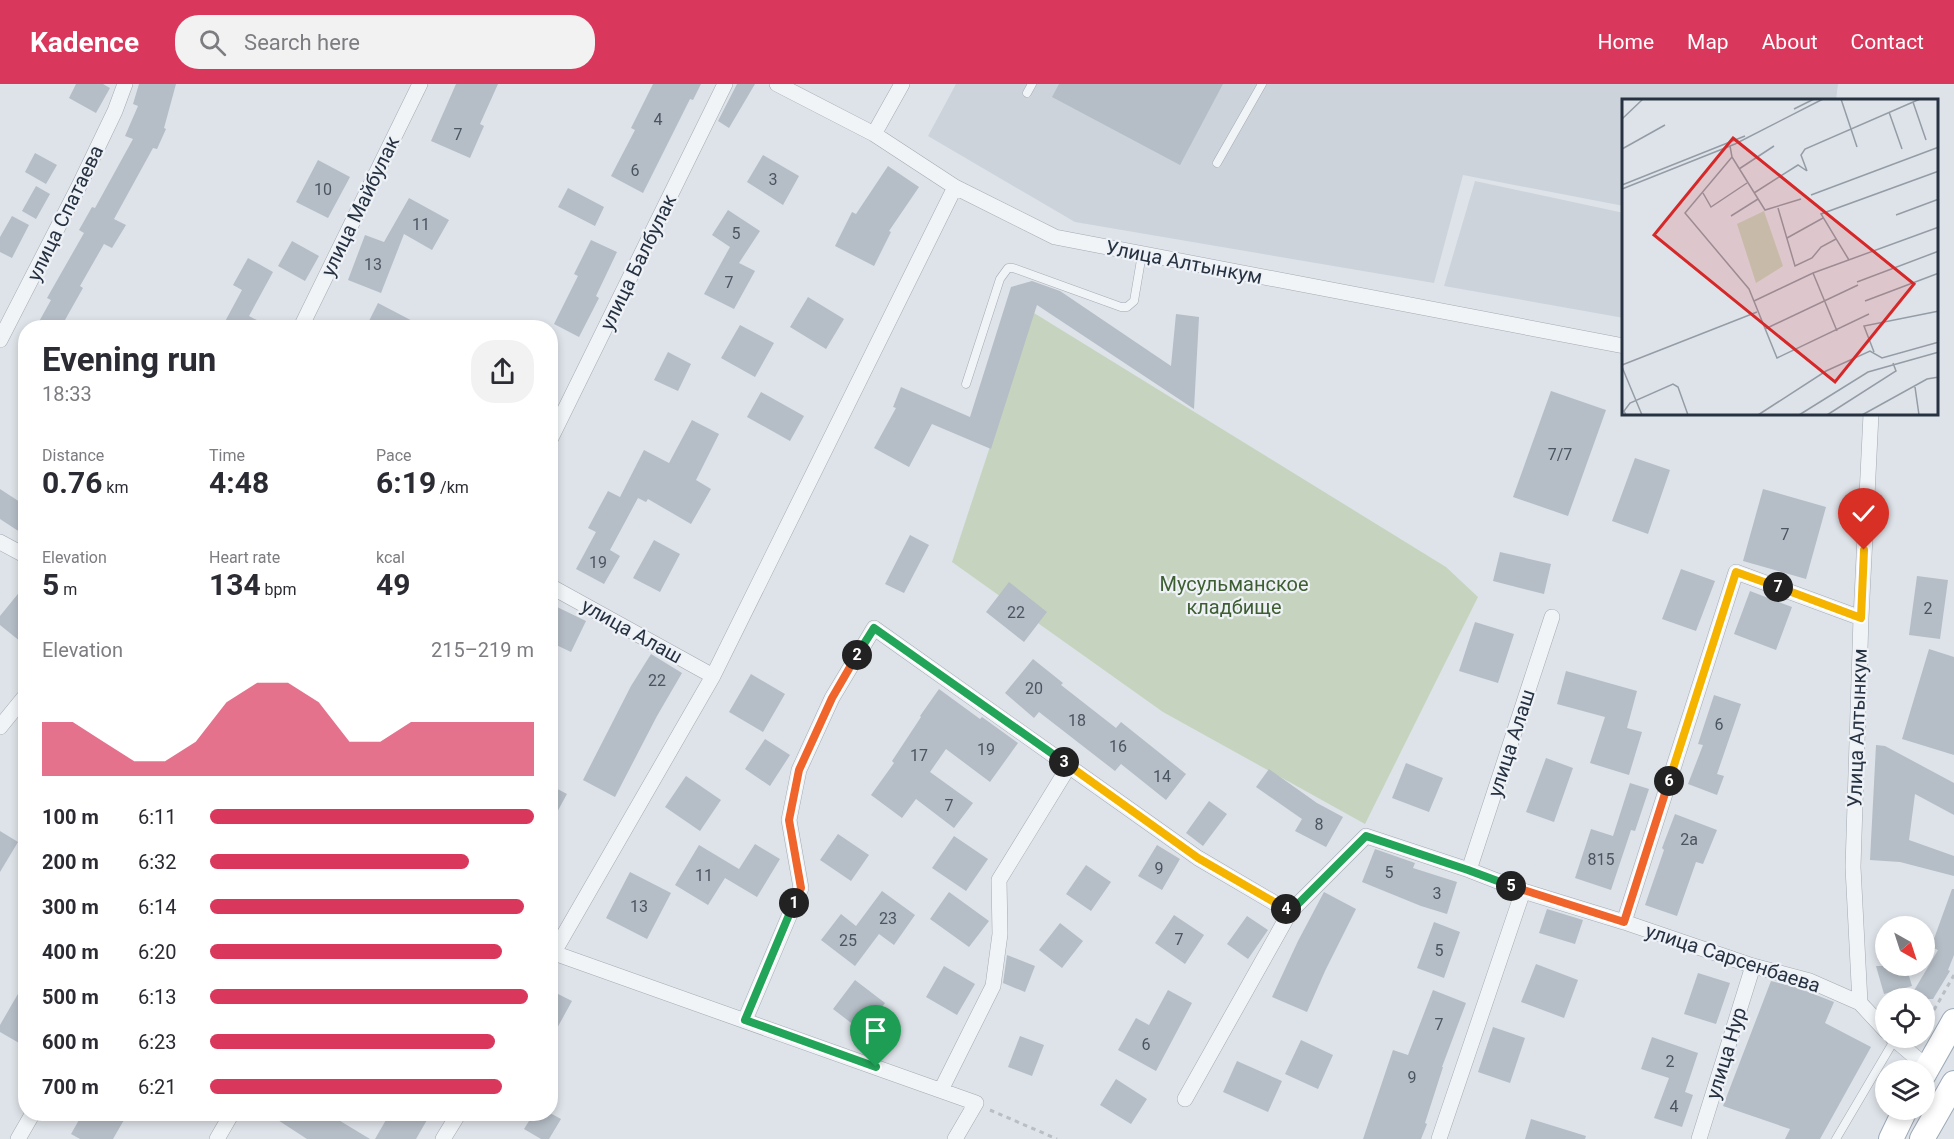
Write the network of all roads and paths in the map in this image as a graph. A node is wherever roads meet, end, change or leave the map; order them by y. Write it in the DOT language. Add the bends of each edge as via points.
graph roads {
  1 [pos="125,84"];
  2 [pos="420,84"];
  3 [pos="725,84"];
  4 [pos="777,84"];
  5 [pos="902,84"];
  6 [pos="1032,84"];
  7 [pos="1262,84"];
  8 [pos="1027,93"];
  9 [pos="874,134"];
  10 [pos="1217,163"];
  11 [pos="956,187"];
  12 [pos="1142,254"];
  13 [pos="304,320"];
  14 [pos="0,340"];
  15 [pos="1622,346"];
  16 [pos="966,384"];
  17 [pos="1871,416"];
  18 [pos="558,424"];
  19 [pos="0,542"];
  20 [pos="18,552"];
  21 [pos="558,590"];
  22 [pos="1552,617"];
  23 [pos="1861,618"];
  24 [pos="713,676"];
  25 [pos="18,705"];
  26 [pos="0,727"];
  27 [pos="1069,766"];
  28 [pos="1468,870"];
  29 [pos="1522,891"];
  30 [pos="1290,912"];
  31 [pos="1624,922"];
  32 [pos="558,946"];
  33 [pos="558,958"];
  34 [pos="1754,966"];
  35 [pos="1954,975"];
  36 [pos="1860,1003"];
  37 [pos="1935,1008"];
  38 [pos="1875,1019"];
  39 [pos="745,1020"];
  40 [pos="1954,1021"];
  41 [pos="1885,1048"];
  42 [pos="1903,1048"];
  43 [pos="1915,1060"];
  44 [pos="1932,1060"];
  45 [pos="1954,1083"];
  46 [pos="941,1090"];
  47 [pos="1185,1099"];
  48 [pos="976,1103"];
  49 [pos="1900,1120"];
  50 [pos="28,1121"];
  51 [pos="227,1121"];
  52 [pos="454,1121"];
  53 [pos="18,1139"];
  54 [pos="217,1139"];
  55 [pos="443,1139"];
  56 [pos="955,1139"];
  57 [pos="1057,1139"];
  58 [pos="1439,1139"];
  59 [pos="1699,1139"];
  60 [pos="1836,1139"];
  61 [pos="1891,1139"];
  62 [pos="1922,1139"];
  1 -- 14 [label="street, улица Спатаева" via="84,176"];
  2 -- 13 [label="street, улица Майбулак"];
  3 -- 18 [label="street, улица Балбулак"];
  4 -- 9 [label="street, Улица Алтынкум"];
  5 -- 9 [label="street"];
  6 -- 8 [label="lane"];
  7 -- 10 [label="lane"];
  9 -- 11 [label="street, Улица Алтынкум"];
  11 -- 12 [label="street, Улица Алтынкум" via="1055,237"];
  11 -- 24 [label="street"];
  12 -- 15 [label="street, Улица Алтынкум"];
  12 -- 16 [label="lane" via="1134,301 1127,307 1008,268 1000,279"];
  17 -- 23 [label="street, Улица Алтынкум"];
  19 -- 20 [label="street"];
  21 -- 24 [label="street, улица Алаш"];
  22 -- 28 [label="street, улица Алаш"];
  23 -- 31 [label="street" via="1736,572"];
  23 -- 36 [label="street, Улица Алтынкум" via="1853,867"];
  24 -- 32 [label="street"];
  25 -- 26 [label="street"];
  27 -- 30 [label="street" via="1198,858"];
  27 -- 39 [label="street" via="874,628 832,698 799,770 789,820 801,888"];
  27 -- 46 [label="street" via="999,880 1000,934 993,986"];
  28 -- 29 [label="street, улица Сарсенбаева"];
  28 -- 30 [label="street, улица Сарсенбаева" via="1366,836"];
  29 -- 31 [label="street, улица Сарсенбаева"];
  29 -- 58 [label="street"];
  30 -- 47 [label="street"];
  31 -- 34 [label="street, улица Сарсенбаева"];
  33 -- 39 [label="street"];
  34 -- 36 [label="street, улица Сарсенбаева" via="1810,981"];
  34 -- 59 [label="street, улица Нур"];
  35 -- 37 [label="path"];
  36 -- 38 [label="street"];
  39 -- 46 [label="street"];
  40 -- 44 [label="main road"];
  41 -- 60 [label="lane"];
  42 -- 43 [label="street"];
  45 -- 62 [label="main road"];
  46 -- 48 [label="street"];
  48 -- 56 [label="street"];
  48 -- 57 [label="path"];
  49 -- 61 [label="main road"];
  50 -- 53 [label="street"];
  51 -- 54 [label="street"];
  52 -- 55 [label="street"];
}
